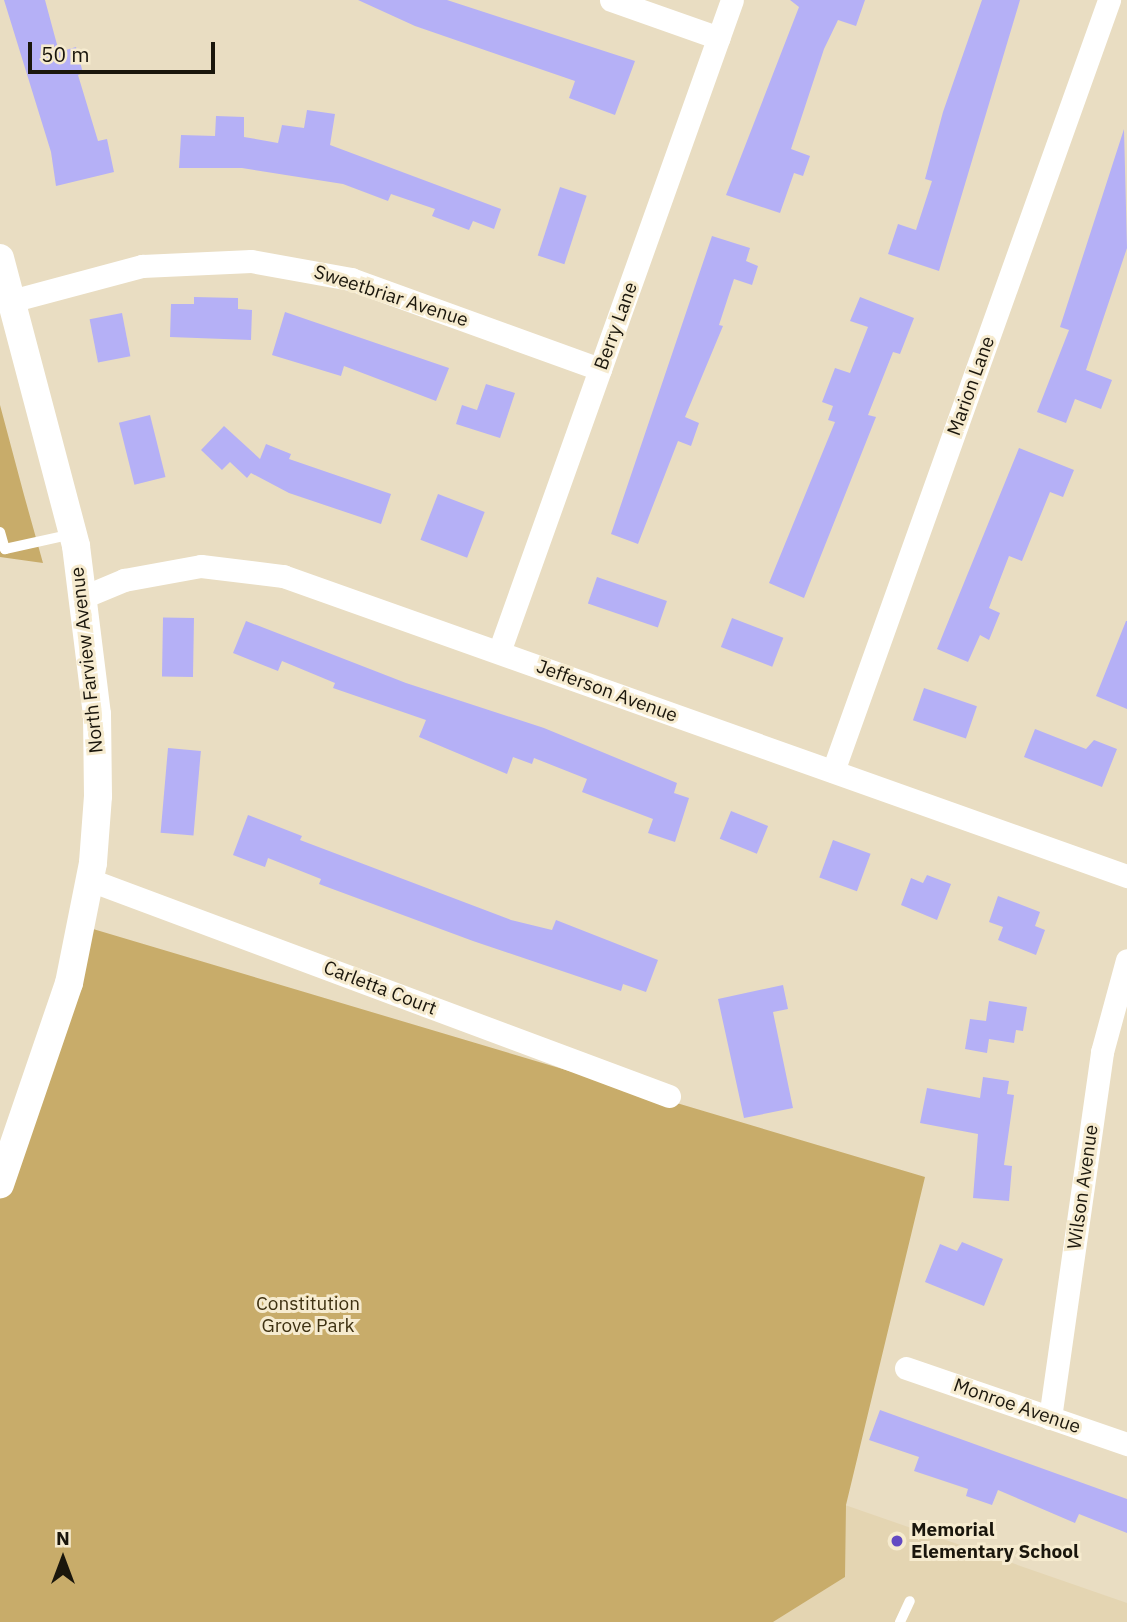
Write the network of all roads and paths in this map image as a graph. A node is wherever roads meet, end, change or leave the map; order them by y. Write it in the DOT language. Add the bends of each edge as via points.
graph roads {
  1 [pos="611,0"];
  2 [pos="732,0"];
  3 [pos="1109,0"];
  4 [pos="719,38"];
  5 [pos="0,258"];
  6 [pos="11,301"];
  7 [pos="600,369"];
  8 [pos="0,531"];
  9 [pos="73,534"];
  10 [pos="81,598"];
  11 [pos="499,652"];
  12 [pos="833,771"];
  13 [pos="1127,876"];
  14 [pos="90,880"];
  15 [pos="1127,960"];
  16 [pos="669,1096"];
  17 [pos="0,1184"];
  18 [pos="906,1368"];
  19 [pos="1050,1418"];
  20 [pos="1127,1444"];
  21 [pos="910,1601"];
  22 [pos="900,1622"];
  1 -- 4 [label="street"];
  2 -- 4 [label="street, Berry Lane"];
  3 -- 12 [label="street, Marion Lane"];
  4 -- 7 [label="street, Berry Lane"];
  5 -- 6 [label="street, North Farview Avenue"];
  6 -- 7 [label="street, Sweetbriar Avenue" via="142,267 251,261 351,279"];
  6 -- 9 [label="street, North Farview Avenue"];
  7 -- 11 [label="street, Berry Lane"];
  8 -- 9 [label="lane" via="5,549"];
  9 -- 10 [label="street, North Farview Avenue"];
  10 -- 11 [label="street, Jefferson Avenue" via="162,570 245,569 284,576"];
  10 -- 14 [label="street, North Farview Avenue" via="97,714 98,796"];
  11 -- 12 [label="street, Jefferson Avenue"];
  12 -- 13 [label="street, Jefferson Avenue"];
  14 -- 16 [label="street, Carletta Court"];
  14 -- 17 [label="street, North Farview Avenue" via="69,983"];
  15 -- 19 [label="street, Wilson Avenue" via="1102,1052"];
  18 -- 19 [label="street, Monroe Avenue"];
  19 -- 20 [label="street, Monroe Avenue"];
  21 -- 22 [label="lane"];
}
